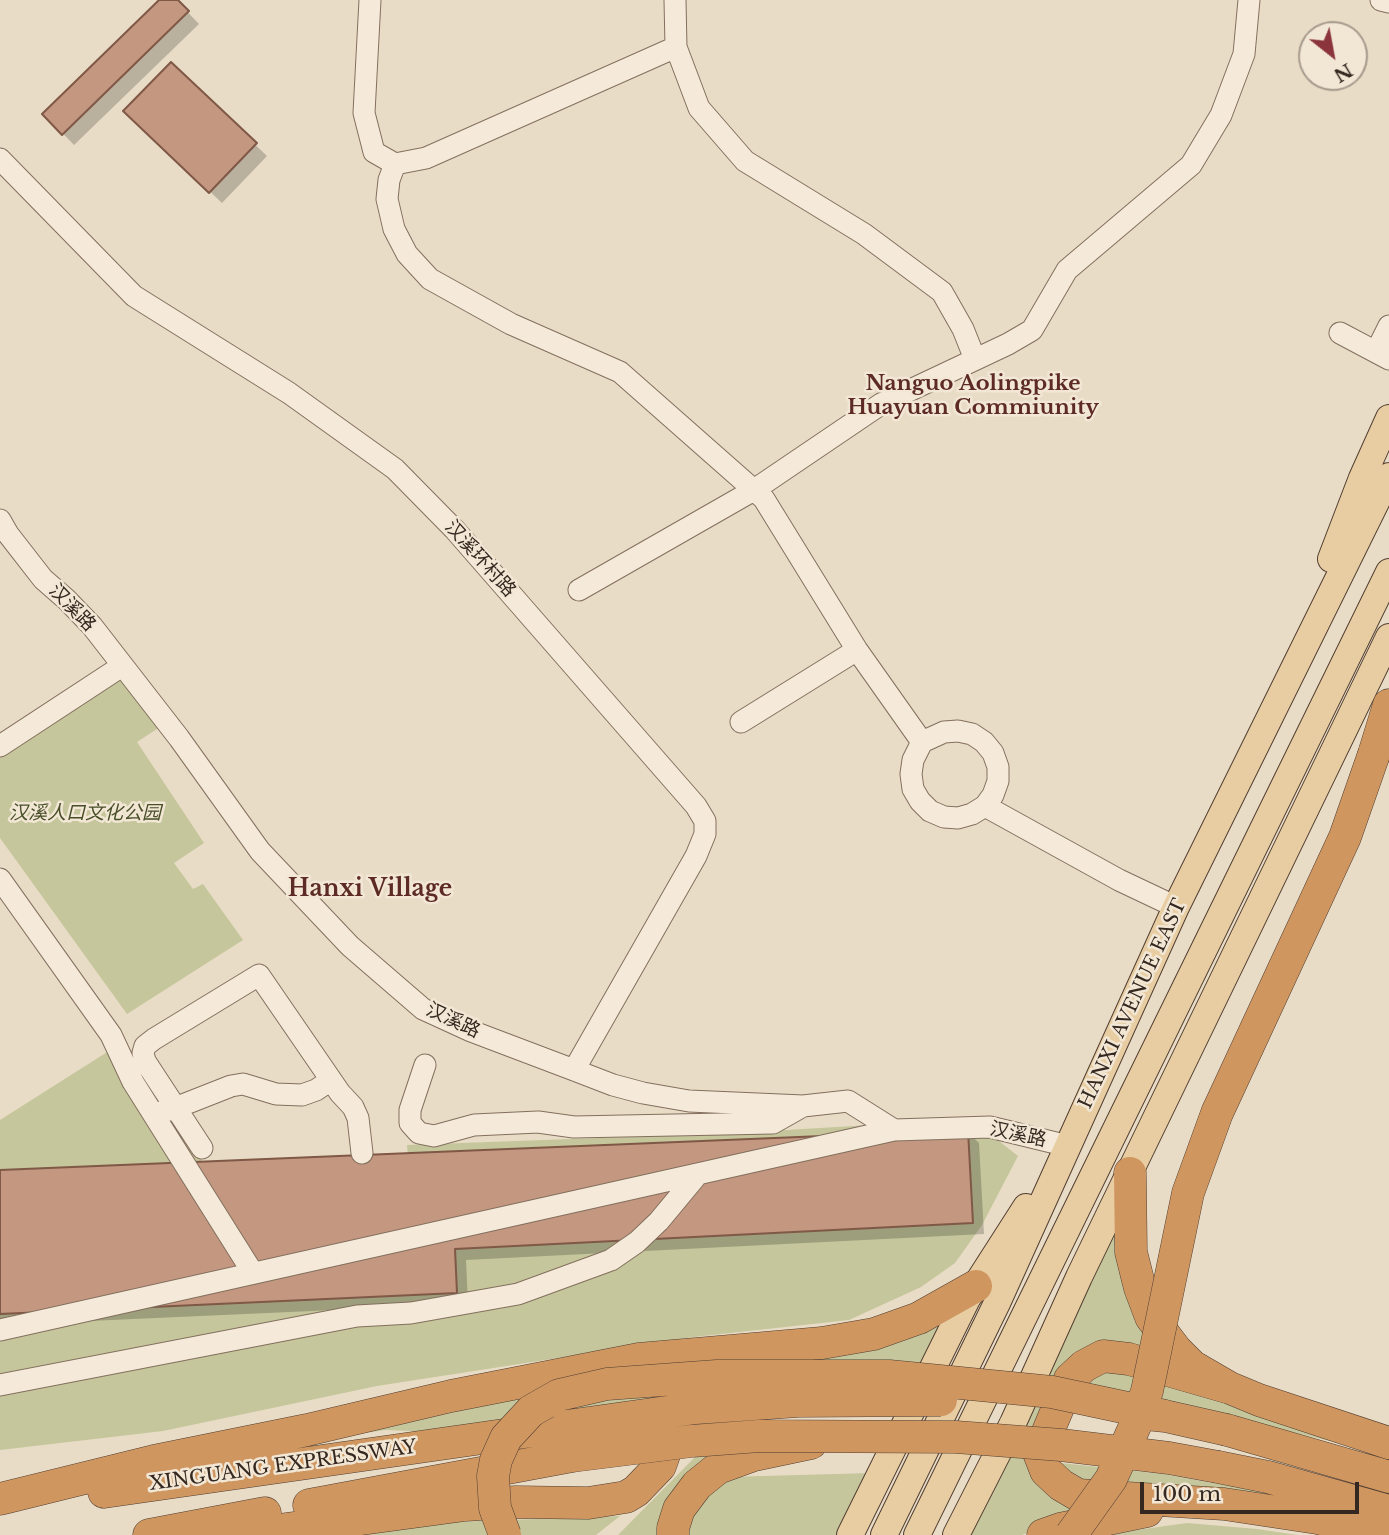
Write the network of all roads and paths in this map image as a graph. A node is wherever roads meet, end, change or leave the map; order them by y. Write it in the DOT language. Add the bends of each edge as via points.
graph roads {
  1 [pos="370,0"];
  2 [pos="675,0"];
  3 [pos="1249,0"];
  4 [pos="1381,0"];
  5 [pos="1389,2"];
  6 [pos="676,47"];
  7 [pos="0,159"];
  8 [pos="396,164"];
  9 [pos="1389,326"];
  10 [pos="1340,333"];
  11 [pos="1383,356"];
  12 [pos="975,359"];
  13 [pos="1389,418"];
  14 [pos="1389,475"];
  15 [pos="754,490"];
  16 [pos="0,520"];
  17 [pos="1389,572"];
  18 [pos="579,590"];
  19 [pos="1389,637"];
  20 [pos="857,650"];
  21 [pos="122,666"];
  22 [pos="1290,677"];
  23 [pos="1389,705"];
  24 [pos="741,722"];
  25 [pos="922,742"];
  26 [pos="0,746"];
  27 [pos="985,806"];
  28 [pos="0,879"];
  29 [pos="1176,907"];
  30 [pos="425,1065"];
  31 [pos="574,1070"];
  32 [pos="331,1080"];
  33 [pos="148,1106"];
  34 [pos="803,1106"];
  35 [pos="176,1107"];
  36 [pos="894,1130"];
  37 [pos="1068,1146"];
  38 [pos="202,1148"];
  39 [pos="362,1153"];
  40 [pos="698,1174"];
  41 [pos="1130,1174"];
  42 [pos="253,1273"];
  43 [pos="976,1286"];
  44 [pos="1034,1299"];
  45 [pos="0,1330"];
  46 [pos="552,1377"];
  47 [pos="0,1385"];
  48 [pos="1230,1388"];
  49 [pos="1165,1416"];
  50 [pos="850,1435"];
  51 [pos="569,1441"];
  52 [pos="1389,1443"];
  53 [pos="1389,1477"];
  54 [pos="0,1499"];
  55 [pos="1224,1504"];
  56 [pos="0,1507"];
  57 [pos="1389,1511"];
  58 [pos="1389,1534"];
  59 [pos="149,1535"];
  60 [pos="241,1535"];
  61 [pos="505,1535"];
  62 [pos="673,1535"];
  63 [pos="850,1535"];
  64 [pos="884,1535"];
  65 [pos="918,1535"];
  66 [pos="948,1535"];
  67 [pos="956,1535"];
  68 [pos="1043,1535"];
  69 [pos="1071,1535"];
  1 -- 8 [label="street" via="364,113 374,152"];
  2 -- 6 [label="street"];
  3 -- 12 [label="street" via="1244,54 1221,115 1191,165 1067,270 1032,330"];
  4 -- 5 [label="street"];
  6 -- 8 [label="street" via="426,158"];
  6 -- 12 [label="street" via="699,108 745,160 864,234 942,292"];
  7 -- 31 [label="street, 汉溪环村路" via="134,296 289,393 395,469 455,530 696,806 705,821 696,856"];
  8 -- 15 [label="street" via="387,200 394,229 407,254 430,279 511,324 620,372"];
  9 -- 11 [label="street"];
  10 -- 11 [label="street"];
  12 -- 15 [label="street" via="881,404"];
  13 -- 22 [label="main road" via="1340,536"];
  14 -- 22 [label="main road, HANXI AVENUE EAST"];
  15 -- 18 [label="street"];
  15 -- 20 [label="street" via="764,499"];
  16 -- 21 [label="street, 汉溪路" via="43,579 92,626"];
  17 -- 44 [label="main road, HANXI AVENUE EAST"];
  19 -- 41 [label="main road"];
  20 -- 24 [label="street"];
  20 -- 25 [label="street"];
  21 -- 26 [label="street"];
  21 -- 31 [label="street, 汉溪路" via="260,851 349,946 423,1009"];
  22 -- 29 [label="main road, HANXI AVENUE EAST"];
  23 -- 69 [label="highway, bridge" via="1345,837 1217,1113 1188,1193 1136,1426 1111,1479"];
  25 -- 27 [label="street" via="911,774 920,801 930,811 951,818"];
  25 -- 27 [label="street" via="958,731 984,742 998,767 996,788"];
  27 -- 29 [label="street"];
  28 -- 33 [label="street" via="99,1017"];
  29 -- 37 [label="main road, HANXI AVENUE EAST"];
  30 -- 34 [label="street" via="410,1123 419,1133 434,1136 474,1125 538,1122 574,1127 774,1123"];
  31 -- 34 [label="street, 汉溪路" via="613,1085 689,1101"];
  32 -- 35 [label="street" via="302,1095 231,1086"];
  32 -- 35 [label="street" via="259,975 145,1046 145,1061"];
  32 -- 39 [label="street" via="358,1118"];
  33 -- 35 [label="street"];
  33 -- 42 [label="street"];
  34 -- 36 [label="street, 汉溪路" via="848,1101"];
  35 -- 38 [label="street"];
  36 -- 37 [label="street, 汉溪路" via="990,1127"];
  36 -- 40 [label="street"];
  37 -- 43 [label="main road"];
  37 -- 64 [label="main road, HANXI AVENUE EAST"];
  40 -- 42 [label="street"];
  40 -- 47 [label="street" via="659,1222 611,1260 518,1294 411,1313 357,1316"];
  41 -- 48 [label="highway" via="1131,1252 1151,1317 1192,1366"];
  41 -- 67 [label="main road"];
  42 -- 45 [label="street"];
  43 -- 46 [label="highway" via="919,1318 874,1334 639,1359"];
  43 -- 63 [label="main road"];
  44 -- 65 [label="main road, HANXI AVENUE EAST"];
  44 -- 66 [label="main road"];
  46 -- 54 [label="highway" via="101,1473"];
  46 -- 60 [label="highway" via="636,1378 653,1390 667,1416 665,1452 660,1466 636,1491 612,1501 465,1504"];
  48 -- 52 [label="highway"];
  48 -- 55 [label="highway" via="1103,1356 1070,1379 1039,1453 1046,1471 1078,1495"];
  49 -- 51 [label="highway, bridge" via="1004,1402 797,1401 708,1407"];
  49 -- 53 [label="highway, bridge"];
  49 -- 61 [label="highway, bridge" via="1052,1392 889,1376 718,1376 607,1384 559,1395 531,1411 506,1438 493,1476 495,1508"];
  50 -- 51 [label="highway, bridge"];
  50 -- 57 [label="highway, bridge" via="956,1437 1169,1458 1268,1478"];
  50 -- 62 [label="highway, bridge" via="754,1455 719,1468 697,1485 679,1508"];
  51 -- 56 [label="highway, XINGUANG EXPRESSWAY"];
  51 -- 59 [label="highway, XINGUANG EXPRESSWAY"];
  55 -- 58 [label="highway"];
  55 -- 68 [label="highway" via="1139,1511"];
}
